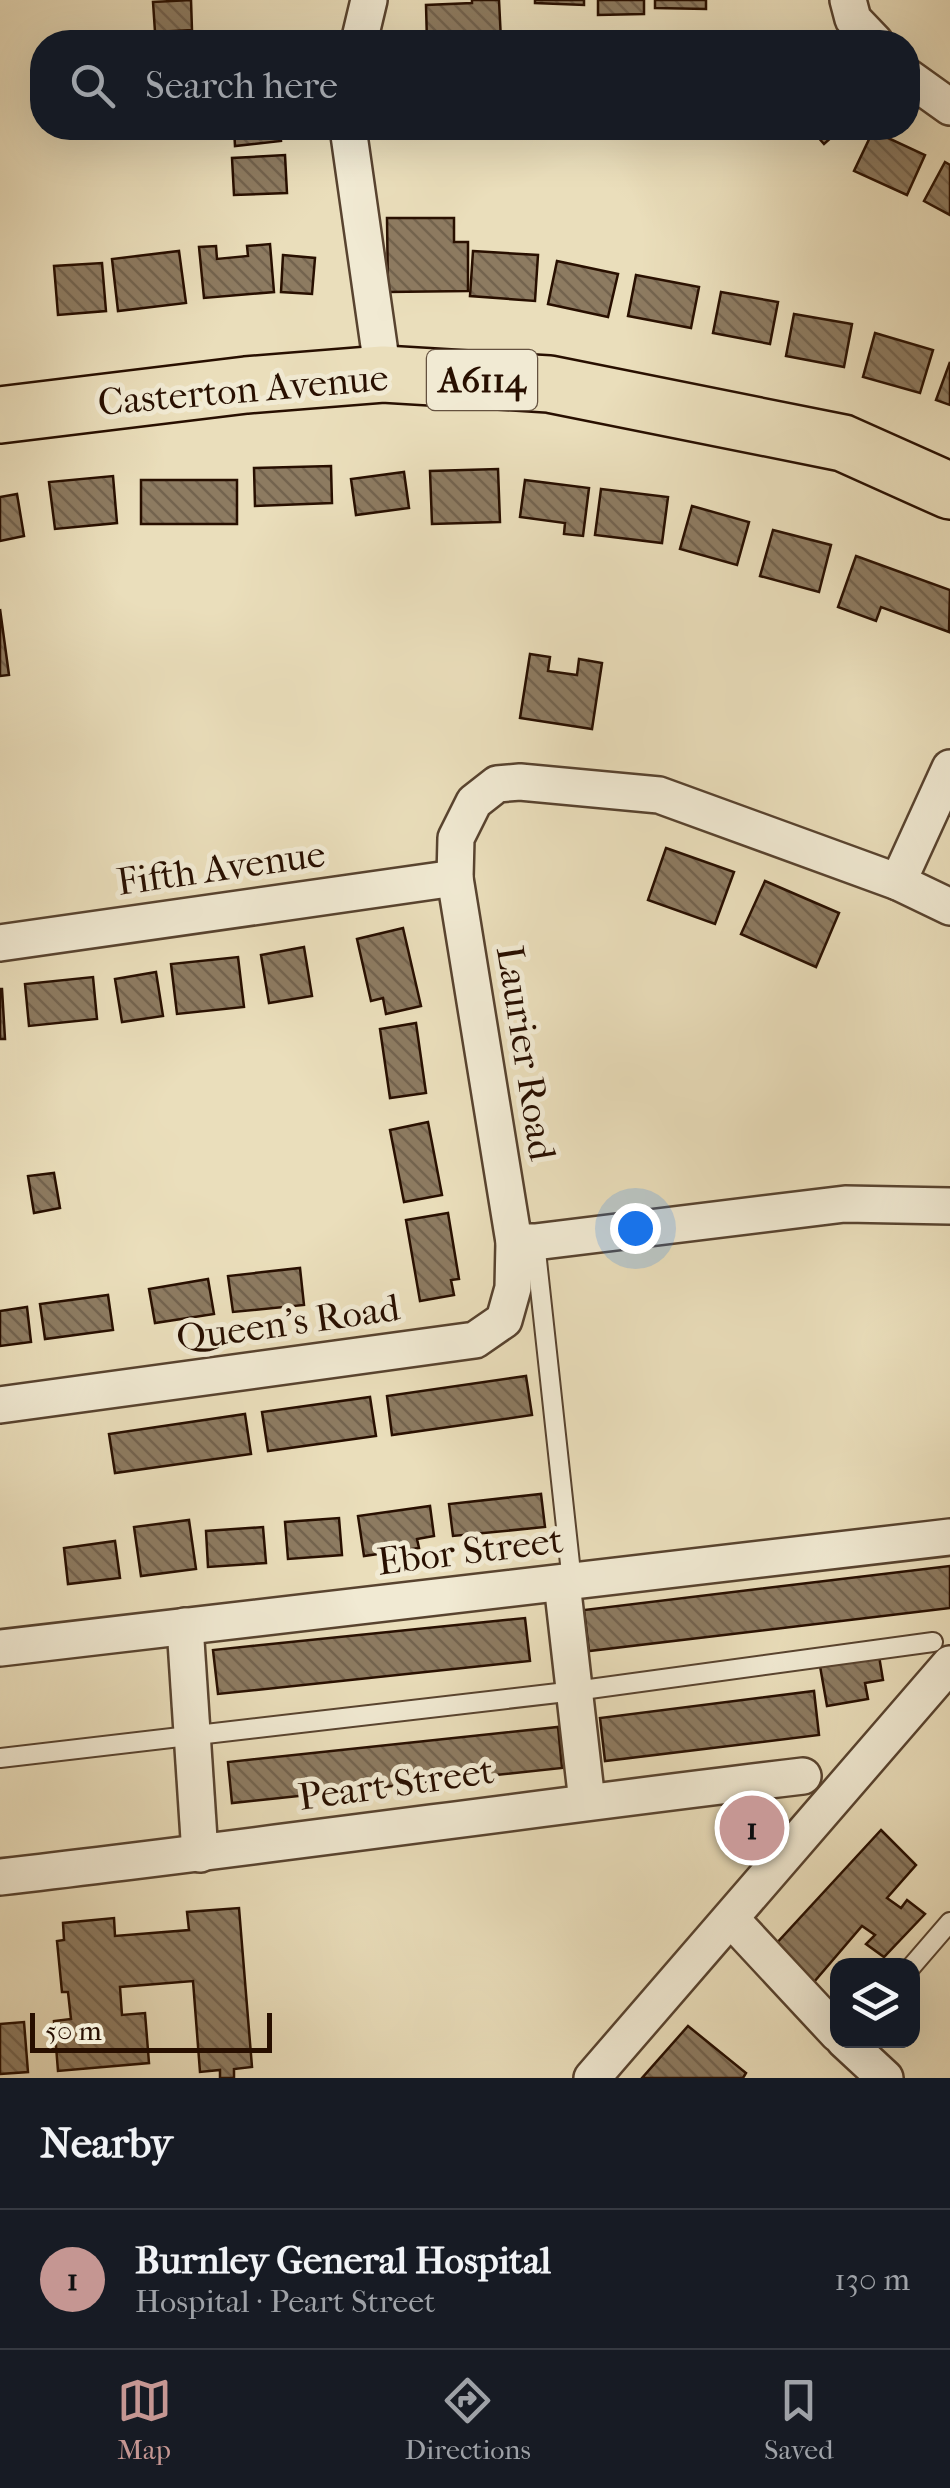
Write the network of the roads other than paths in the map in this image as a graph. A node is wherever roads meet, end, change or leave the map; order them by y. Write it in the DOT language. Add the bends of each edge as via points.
graph roads {
  1 [pos="368,0"];
  2 [pos="848,0"];
  3 [pos="361,30"];
  4 [pos="863,30"];
  5 [pos="920,86"];
  6 [pos="950,107"];
  7 [pos="350,140"];
  8 [pos="382,374"];
  9 [pos="0,416"];
  10 [pos="950,491"];
  11 [pos="950,768"];
  12 [pos="455,878"];
  13 [pos="898,882"];
  14 [pos="950,908"];
  15 [pos="0,943"];
  16 [pos="950,1206"];
  17 [pos="524,1242"];
  18 [pos="0,1405"];
  19 [pos="950,1537"];
  20 [pos="567,1582"];
  21 [pos="185,1626"];
  22 [pos="0,1648"];
  23 [pos="944,1654"];
  24 [pos="575,1691"];
  25 [pos="193,1735"];
  26 [pos="0,1758"];
  27 [pos="804,1776"];
  28 [pos="586,1802"];
  29 [pos="200,1854"];
  30 [pos="0,1877"];
  31 [pos="732,1919"];
  32 [pos="950,1922"];
  33 [pos="919,1958"];
  34 [pos="830,2024"];
  35 [pos="853,2048"];
  36 [pos="592,2078"];
  37 [pos="885,2078"];
  1 -- 3 [label="street"];
  2 -- 4 [label="street"];
  5 -- 6 [label="street"];
  7 -- 8 [label="street"];
  8 -- 9 [label="highway, Casterton Avenue / A6114"];
  8 -- 10 [label="highway, Casterton Avenue / A6114" via="549,384 843,443"];
  11 -- 13 [label="street"];
  12 -- 13 [label="street, Laurier Road" via="456,838 474,802 498,784 520,782 658,794"];
  12 -- 15 [label="street, Fifth Avenue"];
  12 -- 17 [label="street, Laurier Road"];
  13 -- 14 [label="street, Laurier Road"];
  16 -- 17 [label="street" via="846,1204"];
  17 -- 18 [label="street, Queen's Road" via="504,1320 475,1340"];
  17 -- 20 [label="lane, Laurier Road"];
  19 -- 20 [label="street, Ebor Street"];
  20 -- 21 [label="street, Ebor Street"];
  20 -- 24 [label="street, Laurier Road"];
  21 -- 22 [label="street, Ebor Street"];
  21 -- 25 [label="street"];
  23 -- 24 [label="lane"];
  23 -- 31 [label="street"];
  24 -- 25 [label="lane"];
  24 -- 28 [label="street, Laurier Road"];
  25 -- 26 [label="lane"];
  25 -- 29 [label="street"];
  27 -- 28 [label="street, Peart Street"];
  28 -- 29 [label="street, Peart Street"];
  29 -- 30 [label="street, Peart Street"];
  31 -- 34 [label="street"];
  31 -- 36 [label="street"];
  32 -- 33 [label="lane"];
  35 -- 37 [label="street"];
}
